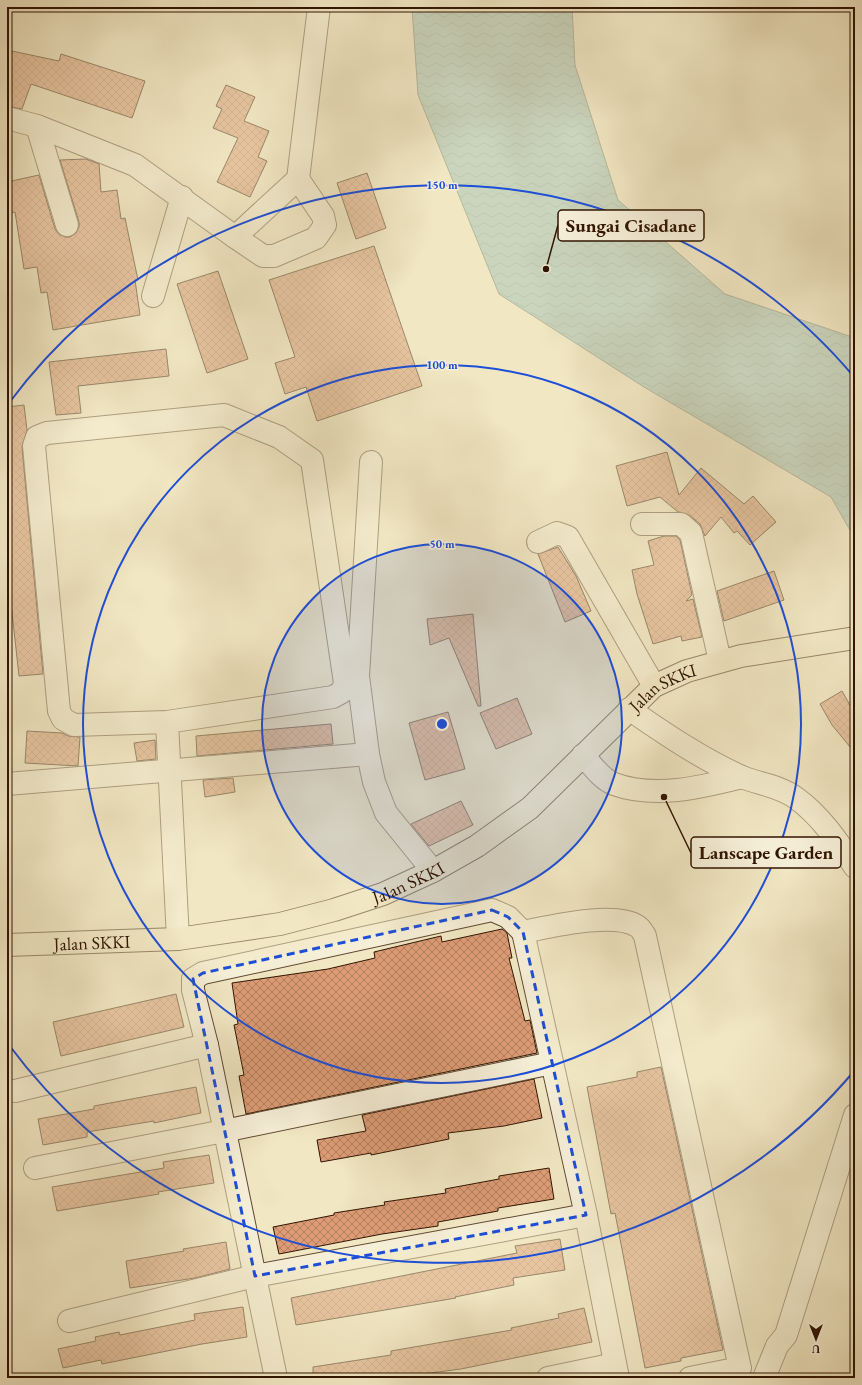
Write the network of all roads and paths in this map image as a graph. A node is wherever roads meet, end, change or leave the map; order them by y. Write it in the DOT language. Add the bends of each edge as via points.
graph roads {
  1 [pos="319,7"];
  2 [pos="7,118"];
  3 [pos="37,126"];
  4 [pos="298,179"];
  5 [pos="182,198"];
  6 [pos="67,225"];
  7 [pos="235,237"];
  8 [pos="153,296"];
  9 [pos="371,462"];
  10 [pos="642,524"];
  11 [pos="538,542"];
  12 [pos="855,638"];
  13 [pos="720,661"];
  14 [pos="654,686"];
  15 [pos="629,708"];
  16 [pos="166,722"];
  17 [pos="368,754"];
  18 [pos="583,755"];
  19 [pos="170,772"];
  20 [pos="742,777"];
  21 [pos="7,784"];
  22 [pos="855,867"];
  23 [pos="433,871"];
  24 [pos="523,932"];
  25 [pos="178,939"];
  26 [pos="7,944"];
  27 [pos="207,1045"];
  28 [pos="552,1063"];
  29 [pos="15,1091"];
  30 [pos="855,1115"];
  31 [pos="224,1131"];
  32 [pos="35,1168"];
  33 [pos="586,1215"];
  34 [pos="255,1276"];
  35 [pos="69,1321"];
  36 [pos="617,1371"];
  37 [pos="276,1378"];
  38 [pos="548,1378"];
  39 [pos="690,1378"];
  40 [pos="764,1378"];
  1 -- 4 [label="street"];
  2 -- 3 [label="street"];
  3 -- 5 [label="street" via="135,165"];
  3 -- 6 [label="street"];
  4 -- 7 [label="street"];
  4 -- 7 [label="street" via="324,216 326,225 316,238 274,256 264,256"];
  5 -- 7 [label="street"];
  5 -- 8 [label="street"];
  9 -- 17 [label="street" via="358,676"];
  10 -- 13 [label="street" via="681,524 691,533"];
  11 -- 14 [label="street" via="557,533 568,537"];
  12 -- 13 [label="main road, Jalan SKKI"];
  13 -- 14 [label="main road, Jalan SKKI" via="687,671"];
  14 -- 15 [label="main road, Jalan SKKI"];
  15 -- 18 [label="main road, Jalan SKKI"];
  15 -- 20 [label="street" via="670,738"];
  16 -- 16 [label="street" via="333,697 342,692 345,683 312,460 279,437 224,415 47,432 37,437 34,446 59,711 63,719 74,725"];
  16 -- 19 [label="street"];
  17 -- 19 [label="street"];
  17 -- 23 [label="street" via="374,782 386,813"];
  18 -- 20 [label="street" via="613,784 634,788 662,791 700,787"];
  18 -- 23 [label="main road, Jalan SKKI" via="530,808 477,846"];
  19 -- 21 [label="street"];
  19 -- 25 [label="street"];
  20 -- 22 [label="street" via="795,797 815,813"];
  23 -- 25 [label="main road, Jalan SKKI" via="383,894 334,910 280,924"];
  24 -- 27 [label="street" via="508,917 492,910 203,973 193,979 193,990"];
  24 -- 28 [label="street"];
  24 -- 39 [label="street" via="581,920 626,921 639,926 645,936 740,1368"];
  25 -- 26 [label="main road, Jalan SKKI"];
  27 -- 29 [label="street"];
  27 -- 31 [label="street"];
  28 -- 31 [label="street"];
  28 -- 33 [label="street"];
  30 -- 40 [label="street" via="786,1335 777,1346"];
  31 -- 32 [label="street"];
  31 -- 34 [label="street"];
  33 -- 34 [label="street"];
  33 -- 36 [label="street"];
  34 -- 35 [label="street"];
  34 -- 37 [label="street"];
  36 -- 38 [label="street"];
}
